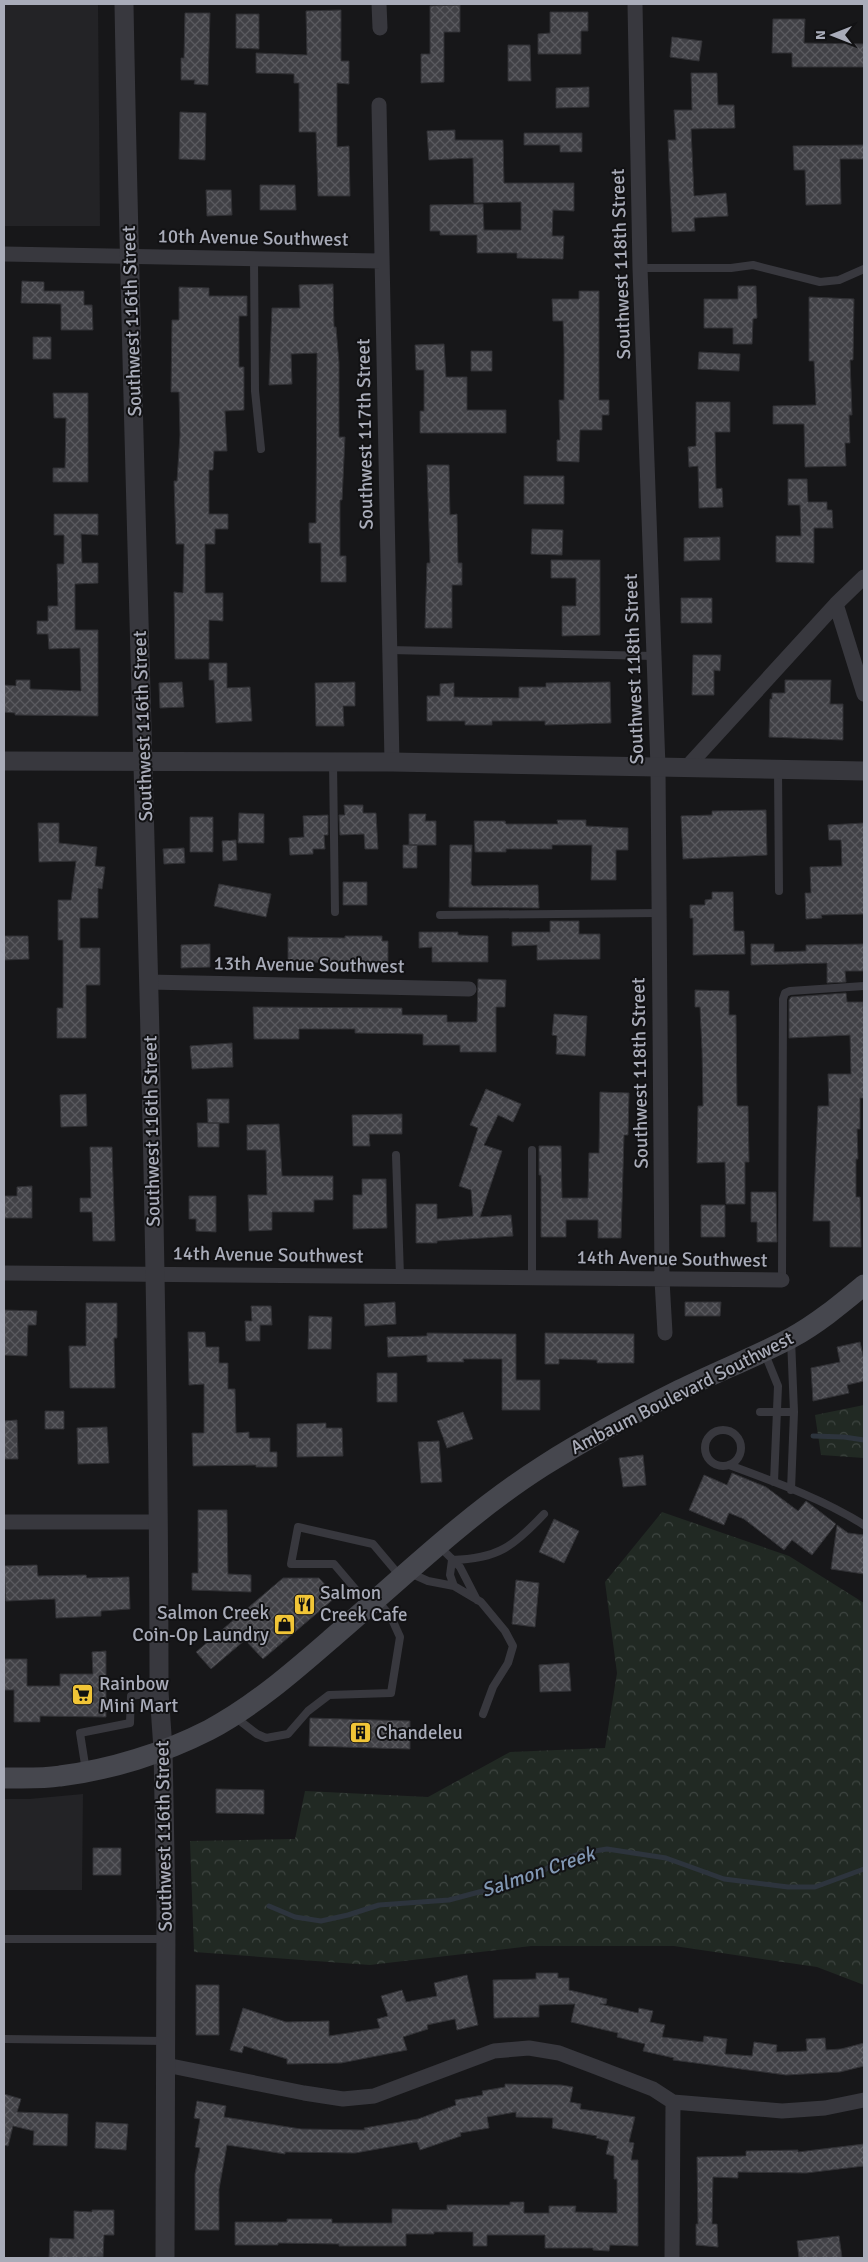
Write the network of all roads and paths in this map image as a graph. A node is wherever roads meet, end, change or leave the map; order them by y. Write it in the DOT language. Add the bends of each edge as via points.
graph roads {
  1 [pos="124,4"];
  2 [pos="379,4"];
  3 [pos="635,4"];
  4 [pos="380,28"];
  5 [pos="379,105"];
  6 [pos="4,254"];
  7 [pos="131,256"];
  8 [pos="254,258"];
  9 [pos="381,261"];
  10 [pos="640,268"];
  11 [pos="864,269"];
  12 [pos="261,449"];
  13 [pos="864,577"];
  14 [pos="836,604"];
  15 [pos="390,650"];
  16 [pos="654,656"];
  17 [pos="864,694"];
  18 [pos="4,761"];
  19 [pos="145,762"];
  20 [pos="333,762"];
  21 [pos="392,762"];
  22 [pos="658,767"];
  23 [pos="687,767"];
  24 [pos="778,768"];
  25 [pos="864,770"];
  26 [pos="779,892"];
  27 [pos="335,912"];
  28 [pos="659,913"];
  29 [pos="440,915"];
  30 [pos="148,982"];
  31 [pos="864,986"];
  32 [pos="469,989"];
  33 [pos="532,1150"];
  34 [pos="396,1154"];
  35 [pos="4,1273"];
  36 [pos="155,1274"];
  37 [pos="400,1276"];
  38 [pos="532,1277"];
  39 [pos="662,1280"];
  40 [pos="782,1280"];
  41 [pos="864,1284"];
  42 [pos="665,1333"];
  43 [pos="791,1338"];
  44 [pos="764,1351"];
  45 [pos="760,1412"];
  46 [pos="777,1412"];
  47 [pos="794,1412"];
  48 [pos="729,1465"];
  49 [pos="774,1482"];
  50 [pos="791,1490"];
  51 [pos="544,1514"];
  52 [pos="4,1522"];
  53 [pos="157,1522"];
  54 [pos="864,1525"];
  55 [pos="445,1553"];
  56 [pos="405,1575"];
  57 [pos="454,1586"];
  58 [pos="477,1600"];
  59 [pos="374,1603"];
  60 [pos="159,1692"];
  61 [pos="483,1714"];
  62 [pos="233,1715"];
  63 [pos="163,1749"];
  64 [pos="86,1771"];
  65 [pos="4,1778"];
  66 [pos="4,1939"];
  67 [pos="166,1939"];
  68 [pos="4,2039"];
  69 [pos="166,2041"];
  70 [pos="166,2065"];
  71 [pos="864,2100"];
  72 [pos="673,2102"];
  73 [pos="165,2258"];
  74 [pos="672,2258"];
  1 -- 7 [label="street, Southwest 116th Street"];
  2 -- 4 [label="street"];
  3 -- 10 [label="street, Southwest 118th Street"];
  5 -- 9 [label="street, Southwest 117th Street"];
  6 -- 7 [label="street, 10th Avenue Southwest"];
  7 -- 8 [label="street, 10th Avenue Southwest"];
  7 -- 19 [label="street, Southwest 116th Street"];
  8 -- 9 [label="street, 10th Avenue Southwest"];
  8 -- 12 [label="lane" via="255,391"];
  9 -- 15 [label="street, Southwest 117th Street"];
  10 -- 11 [label="lane" via="753,265 820,282 839,280"];
  10 -- 16 [label="street, Southwest 118th Street"];
  13 -- 14 [label="street"];
  14 -- 17 [label="street"];
  14 -- 23 [label="street"];
  15 -- 16 [label="lane"];
  15 -- 21 [label="street, Southwest 117th Street"];
  16 -- 22 [label="street, Southwest 118th Street"];
  18 -- 19 [label="street"];
  19 -- 20 [label="street"];
  19 -- 30 [label="street, Southwest 116th Street"];
  20 -- 21 [label="street"];
  20 -- 27 [label="lane"];
  21 -- 22 [label="street"];
  22 -- 23 [label="street"];
  22 -- 28 [label="street, Southwest 118th Street"];
  23 -- 24 [label="street"];
  24 -- 25 [label="street"];
  24 -- 26 [label="lane"];
  28 -- 29 [label="lane"];
  28 -- 39 [label="street, Southwest 118th Street"];
  30 -- 32 [label="street, 13th Avenue Southwest"];
  30 -- 36 [label="street, Southwest 116th Street"];
  31 -- 40 [label="lane" via="790,991 783,999"];
  33 -- 38 [label="lane"];
  34 -- 37 [label="lane"];
  35 -- 36 [label="street, 14th Avenue Southwest"];
  36 -- 37 [label="street, 14th Avenue Southwest"];
  36 -- 53 [label="street, Southwest 116th Street"];
  37 -- 38 [label="street, 14th Avenue Southwest"];
  38 -- 39 [label="street, 14th Avenue Southwest"];
  39 -- 40 [label="street, 14th Avenue Southwest"];
  39 -- 42 [label="street, Southwest 118th Street"];
  41 -- 43 [label="main road, Ambaum Boulevard Southwest" via="829,1314"];
  43 -- 44 [label="main road, Ambaum Boulevard Southwest"];
  43 -- 47 [label="lane"];
  44 -- 46 [label="lane" via="778,1386"];
  44 -- 55 [label="main road, Ambaum Boulevard Southwest" via="680,1390 569,1449 464,1522"];
  45 -- 46 [label="lane"];
  46 -- 47 [label="lane"];
  46 -- 49 [label="lane"];
  47 -- 50 [label="lane"];
  48 -- 48 [label="lane" via="713,1464 706,1455 708,1439 716,1432 728,1432 738,1439 741,1451 735,1462"];
  48 -- 49 [label="lane"];
  49 -- 50 [label="lane"];
  50 -- 54 [label="lane" via="844,1512"];
  51 -- 55 [label="lane" via="526,1534 506,1549 482,1558"];
  52 -- 53 [label="street"];
  53 -- 60 [label="street, Southwest 116th Street"];
  55 -- 56 [label="main road, Ambaum Boulevard Southwest"];
  55 -- 57 [label="lane"];
  55 -- 58 [label="lane" via="460,1567"];
  56 -- 57 [label="lane"];
  56 -- 59 [label="main road, Ambaum Boulevard Southwest"];
  56 -- 59 [label="lane" via="373,1544 298,1527 291,1564 334,1564"];
  57 -- 58 [label="lane"];
  58 -- 61 [label="lane" via="505,1631 513,1646"];
  59 -- 62 [label="main road, Ambaum Boulevard Southwest" via="290,1675"];
  59 -- 62 [label="lane" via="391,1616 400,1637 392,1693 329,1695 308,1711 288,1734 266,1738"];
  60 -- 63 [label="street, Southwest 116th Street"];
  60 -- 64 [label="lane" via="131,1696 130,1723 80,1733"];
  62 -- 63 [label="main road, Ambaum Boulevard Southwest" via="188,1740"];
  63 -- 64 [label="main road, Ambaum Boulevard Southwest"];
  63 -- 67 [label="street, Southwest 116th Street"];
  64 -- 65 [label="main road, Ambaum Boulevard Southwest" via="58,1777"];
  66 -- 67 [label="lane"];
  67 -- 69 [label="street, Southwest 116th Street"];
  68 -- 69 [label="lane"];
  69 -- 70 [label="street, Southwest 116th Street"];
  70 -- 72 [label="street" via="342,2099 374,2096 494,2051 529,2048 559,2053 653,2089"];
  70 -- 73 [label="street, Southwest 116th Street"];
  71 -- 72 [label="street" via="825,2108 782,2111"];
  72 -- 74 [label="street"];
}
